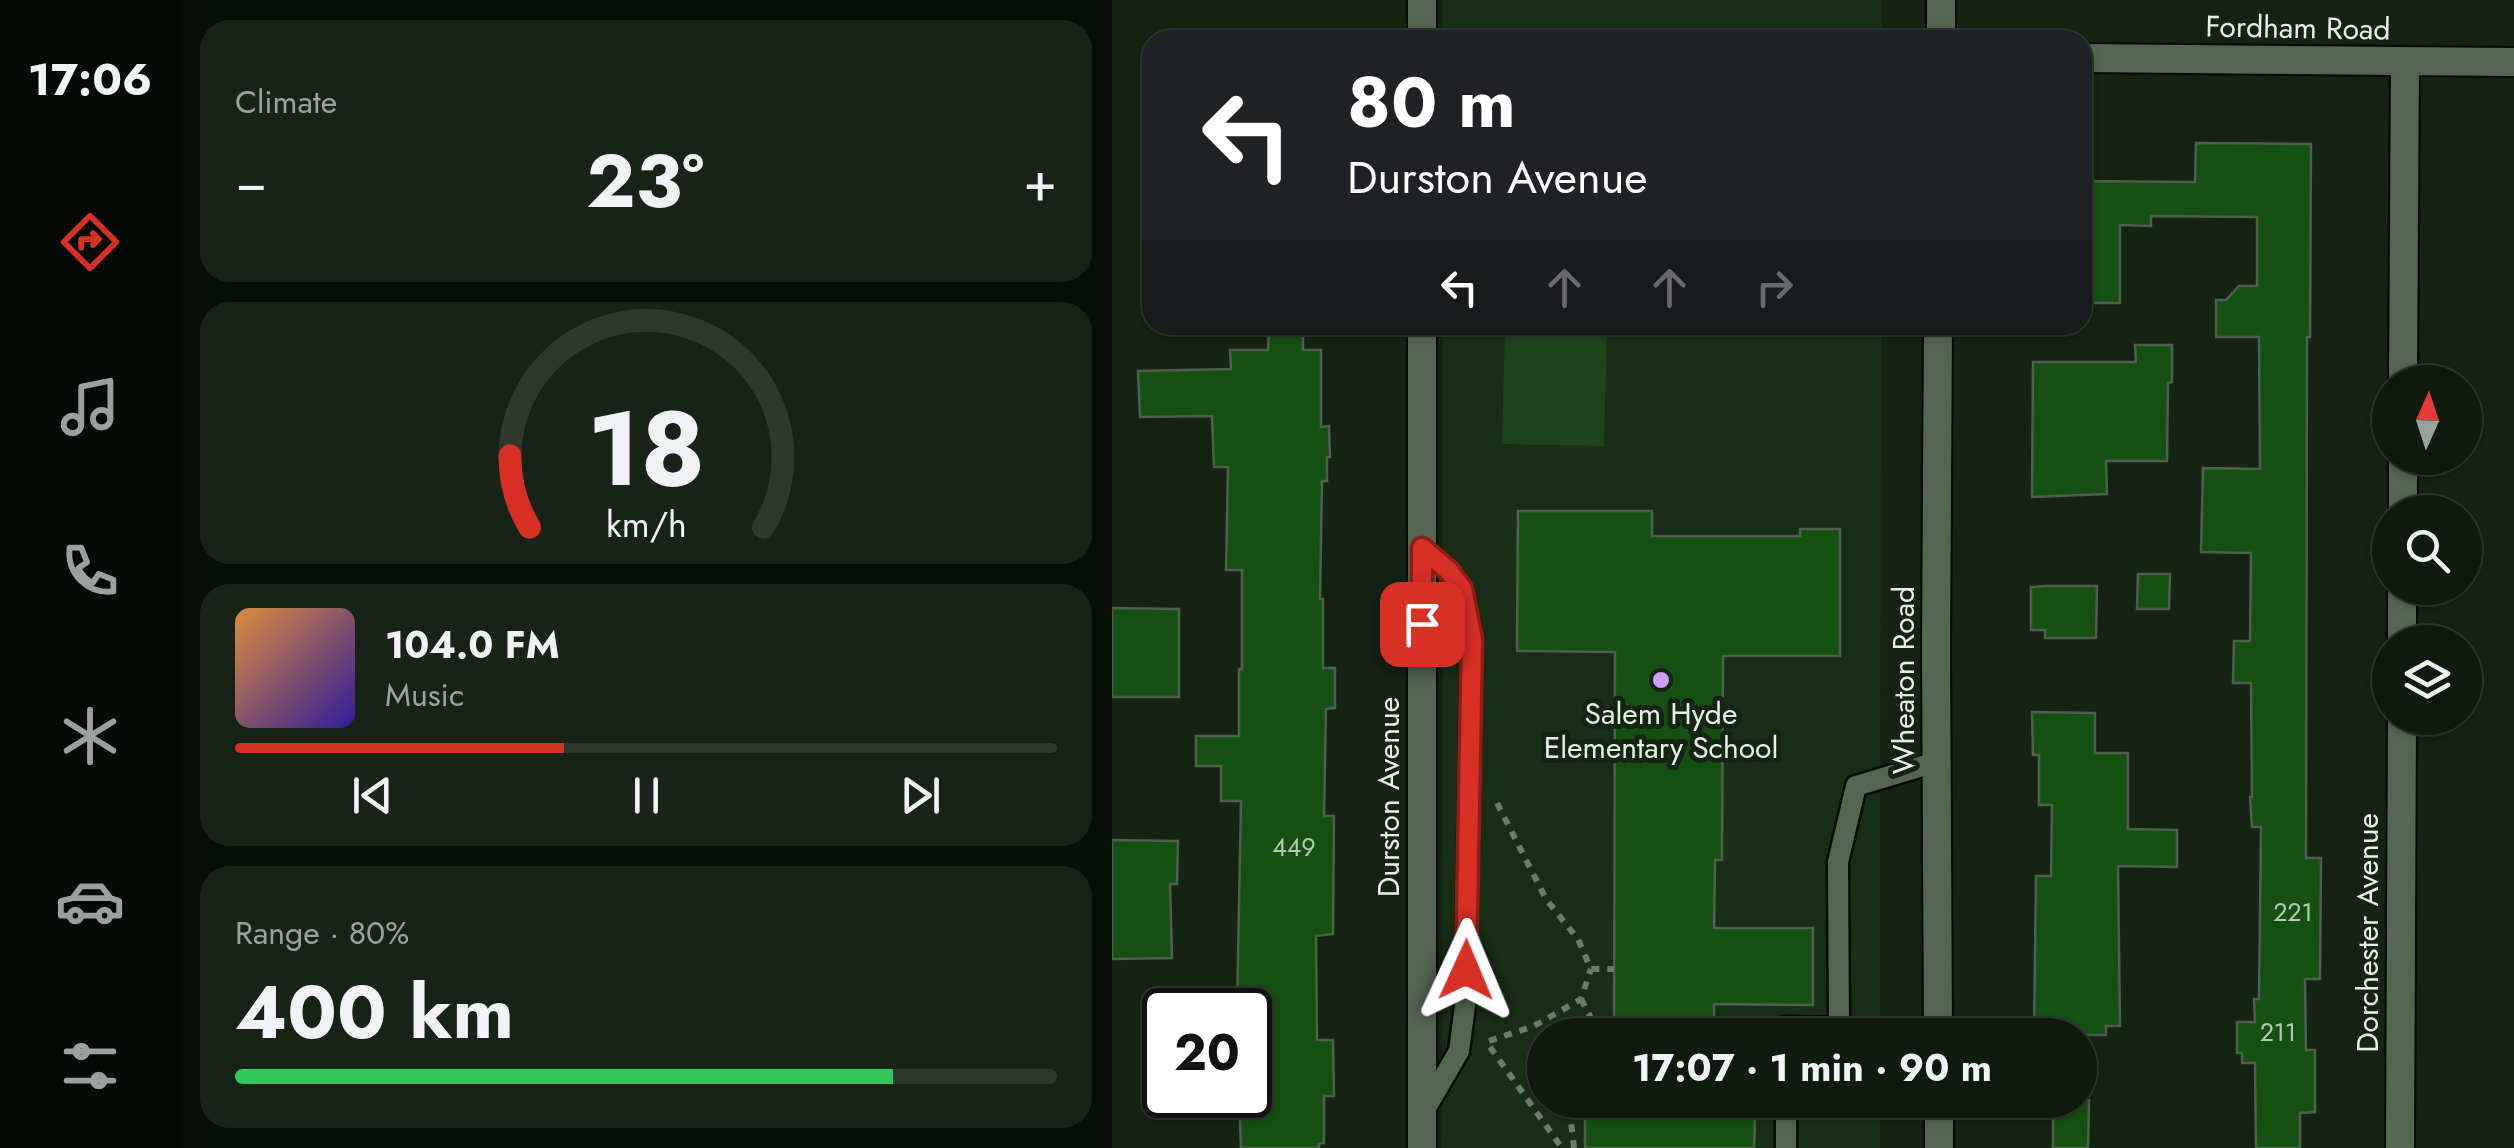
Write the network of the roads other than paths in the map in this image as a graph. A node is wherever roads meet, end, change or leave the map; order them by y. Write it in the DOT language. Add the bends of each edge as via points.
graph roads {
  1 [pos="1422,0"];
  2 [pos="1941,0"];
  3 [pos="1422,30"];
  4 [pos="1941,30"];
  5 [pos="2092,58"];
  6 [pos="2404,62"];
  7 [pos="2514,62"];
  8 [pos="1422,335"];
  9 [pos="1938,335"];
  10 [pos="2403,365"];
  11 [pos="1422,548"];
  12 [pos="2402,735"];
  13 [pos="1936,762"];
  14 [pos="1839,1018"];
  15 [pos="1938,1018"];
  16 [pos="1422,1115"];
  17 [pos="1786,1118"];
  18 [pos="1939,1118"];
  19 [pos="1422,1148"];
  20 [pos="1786,1148"];
  21 [pos="1939,1148"];
  22 [pos="2400,1148"];
  1 -- 3 [label="street"];
  2 -- 4 [label="street"];
  5 -- 6 [label="street, Fordham Road"];
  6 -- 7 [label="street, Fordham Road"];
  6 -- 10 [label="street"];
  8 -- 11 [label="street, Durston Avenue"];
  9 -- 13 [label="street, Wheaton Road"];
  11 -- 16 [label="street, Durston Avenue"];
  11 -- 16 [label="lane" via="1462,589 1472,639 1465,1006 1459,1051"];
  12 -- 22 [label="street, Dorchester Avenue"];
  13 -- 14 [label="lane" via="1856,786 1838,862"];
  13 -- 15 [label="street, Wheaton Road"];
  16 -- 19 [label="street, Durston Avenue"];
  17 -- 20 [label="lane"];
  18 -- 21 [label="street"];
}
